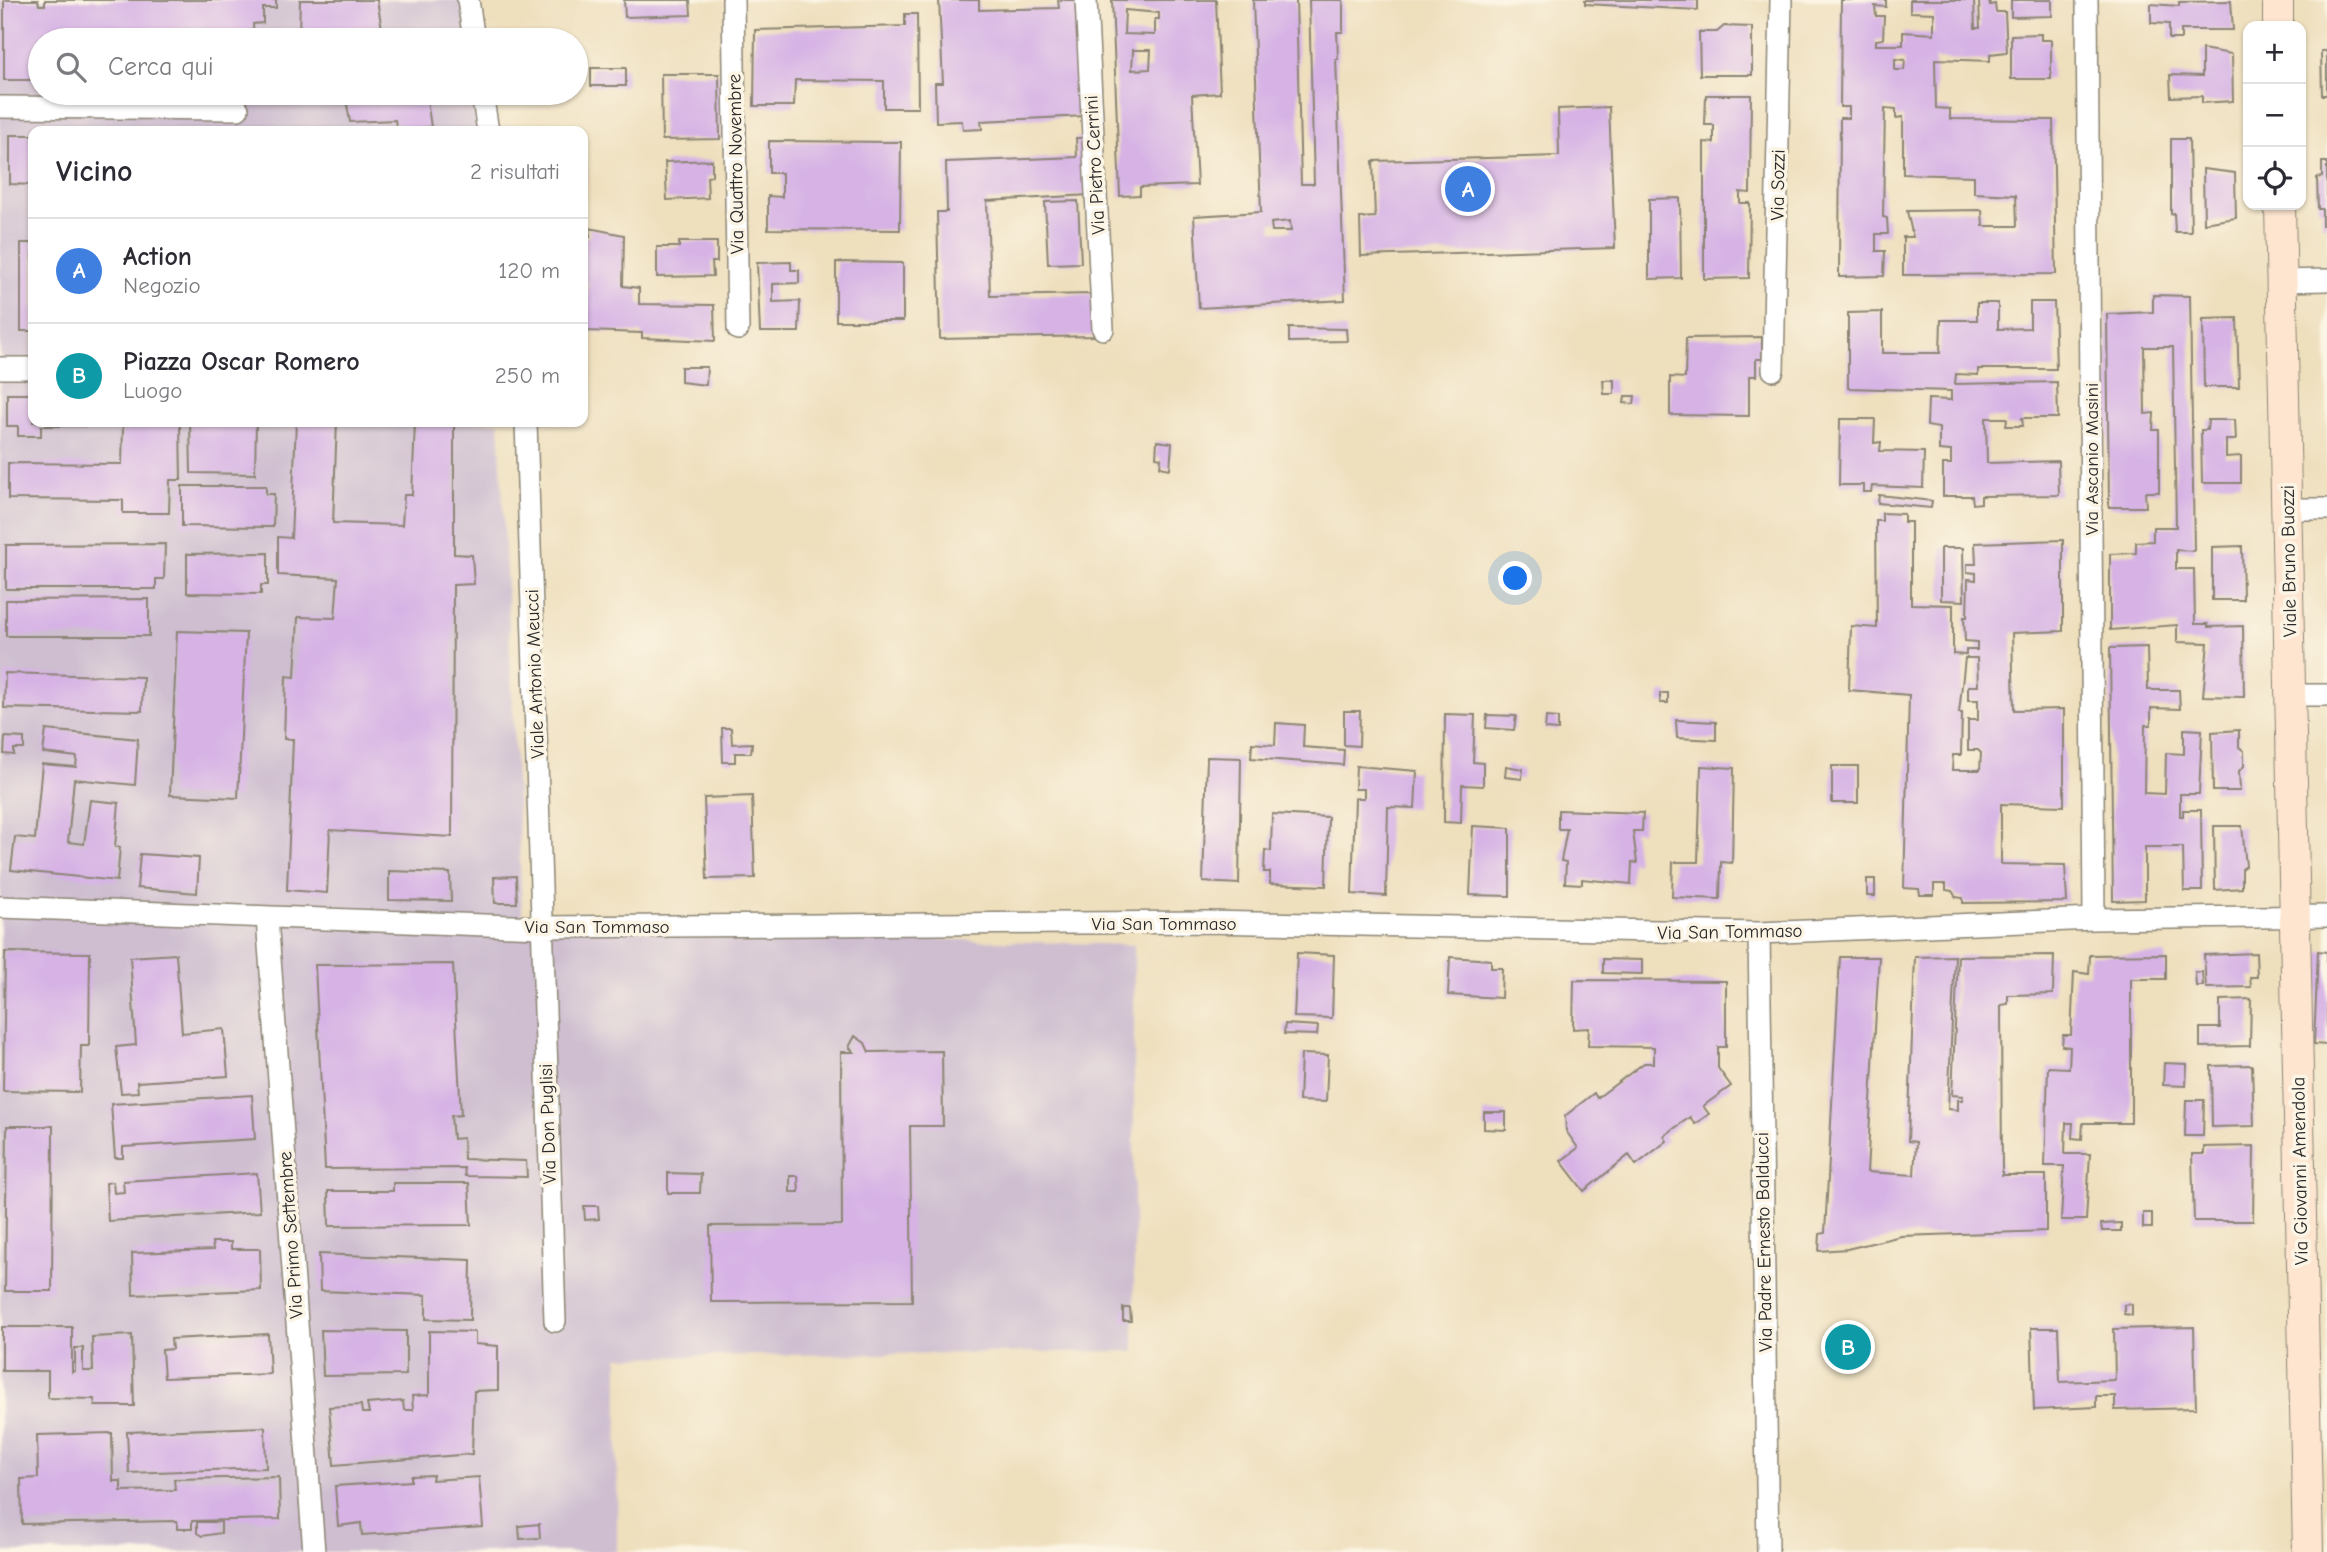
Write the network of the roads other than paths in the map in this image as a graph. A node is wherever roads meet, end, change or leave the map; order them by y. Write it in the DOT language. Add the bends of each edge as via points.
graph roads {
  1 [pos="468,0"];
  2 [pos="733,0"];
  3 [pos="1086,0"];
  4 [pos="1781,0"];
  5 [pos="2087,0"];
  6 [pos="2278,0"];
  7 [pos="2278,21"];
  8 [pos="472,28"];
  9 [pos="484,105"];
  10 [pos="0,107"];
  11 [pos="238,109"];
  12 [pos="487,126"];
  13 [pos="2280,210"];
  14 [pos="2327,280"];
  15 [pos="2281,281"];
  16 [pos="738,329"];
  17 [pos="1103,329"];
  18 [pos="0,368"];
  19 [pos="28,368"];
  20 [pos="1773,370"];
  21 [pos="526,427"];
  22 [pos="2288,509"];
  23 [pos="2327,509"];
  24 [pos="2291,695"];
  25 [pos="2327,695"];
  26 [pos="0,907"];
  27 [pos="2327,916"];
  28 [pos="2293,917"];
  29 [pos="267,918"];
  30 [pos="2094,919"];
  31 [pos="540,927"];
  32 [pos="1759,933"];
  33 [pos="555,1321"];
  34 [pos="314,1552"];
  35 [pos="1768,1552"];
  36 [pos="2308,1552"];
  1 -- 8 [label="street"];
  2 -- 16 [label="street, Via Quattro Novembre"];
  3 -- 17 [label="street, Via Pietro Cerrini"];
  4 -- 20 [label="street, Via Sozzi"];
  5 -- 30 [label="street, Via Ascanio Masini"];
  6 -- 7 [label="main road"];
  9 -- 12 [label="street"];
  10 -- 11 [label="street"];
  13 -- 15 [label="main road, Viale Bruno Buozzi"];
  14 -- 15 [label="street"];
  15 -- 22 [label="main road, Viale Bruno Buozzi"];
  18 -- 19 [label="street"];
  21 -- 31 [label="street, Viale Antonio Meucci"];
  22 -- 23 [label="street"];
  22 -- 24 [label="main road, Viale Bruno Buozzi"];
  24 -- 25 [label="street"];
  24 -- 28 [label="main road, Viale Bruno Buozzi"];
  26 -- 29 [label="street, Via San Tommaso"];
  27 -- 28 [label="street, Via San Tommaso"];
  28 -- 30 [label="street, Via San Tommaso"];
  28 -- 36 [label="main road, Via Giovanni Amendola"];
  29 -- 31 [label="street, Via San Tommaso"];
  29 -- 34 [label="street, Via Primo Settembre"];
  30 -- 32 [label="street, Via San Tommaso"];
  31 -- 32 [label="street, Via San Tommaso" via="1206,922"];
  31 -- 33 [label="street, Via Don Puglisi"];
  32 -- 35 [label="street, Via Padre Ernesto Balducci"];
}
